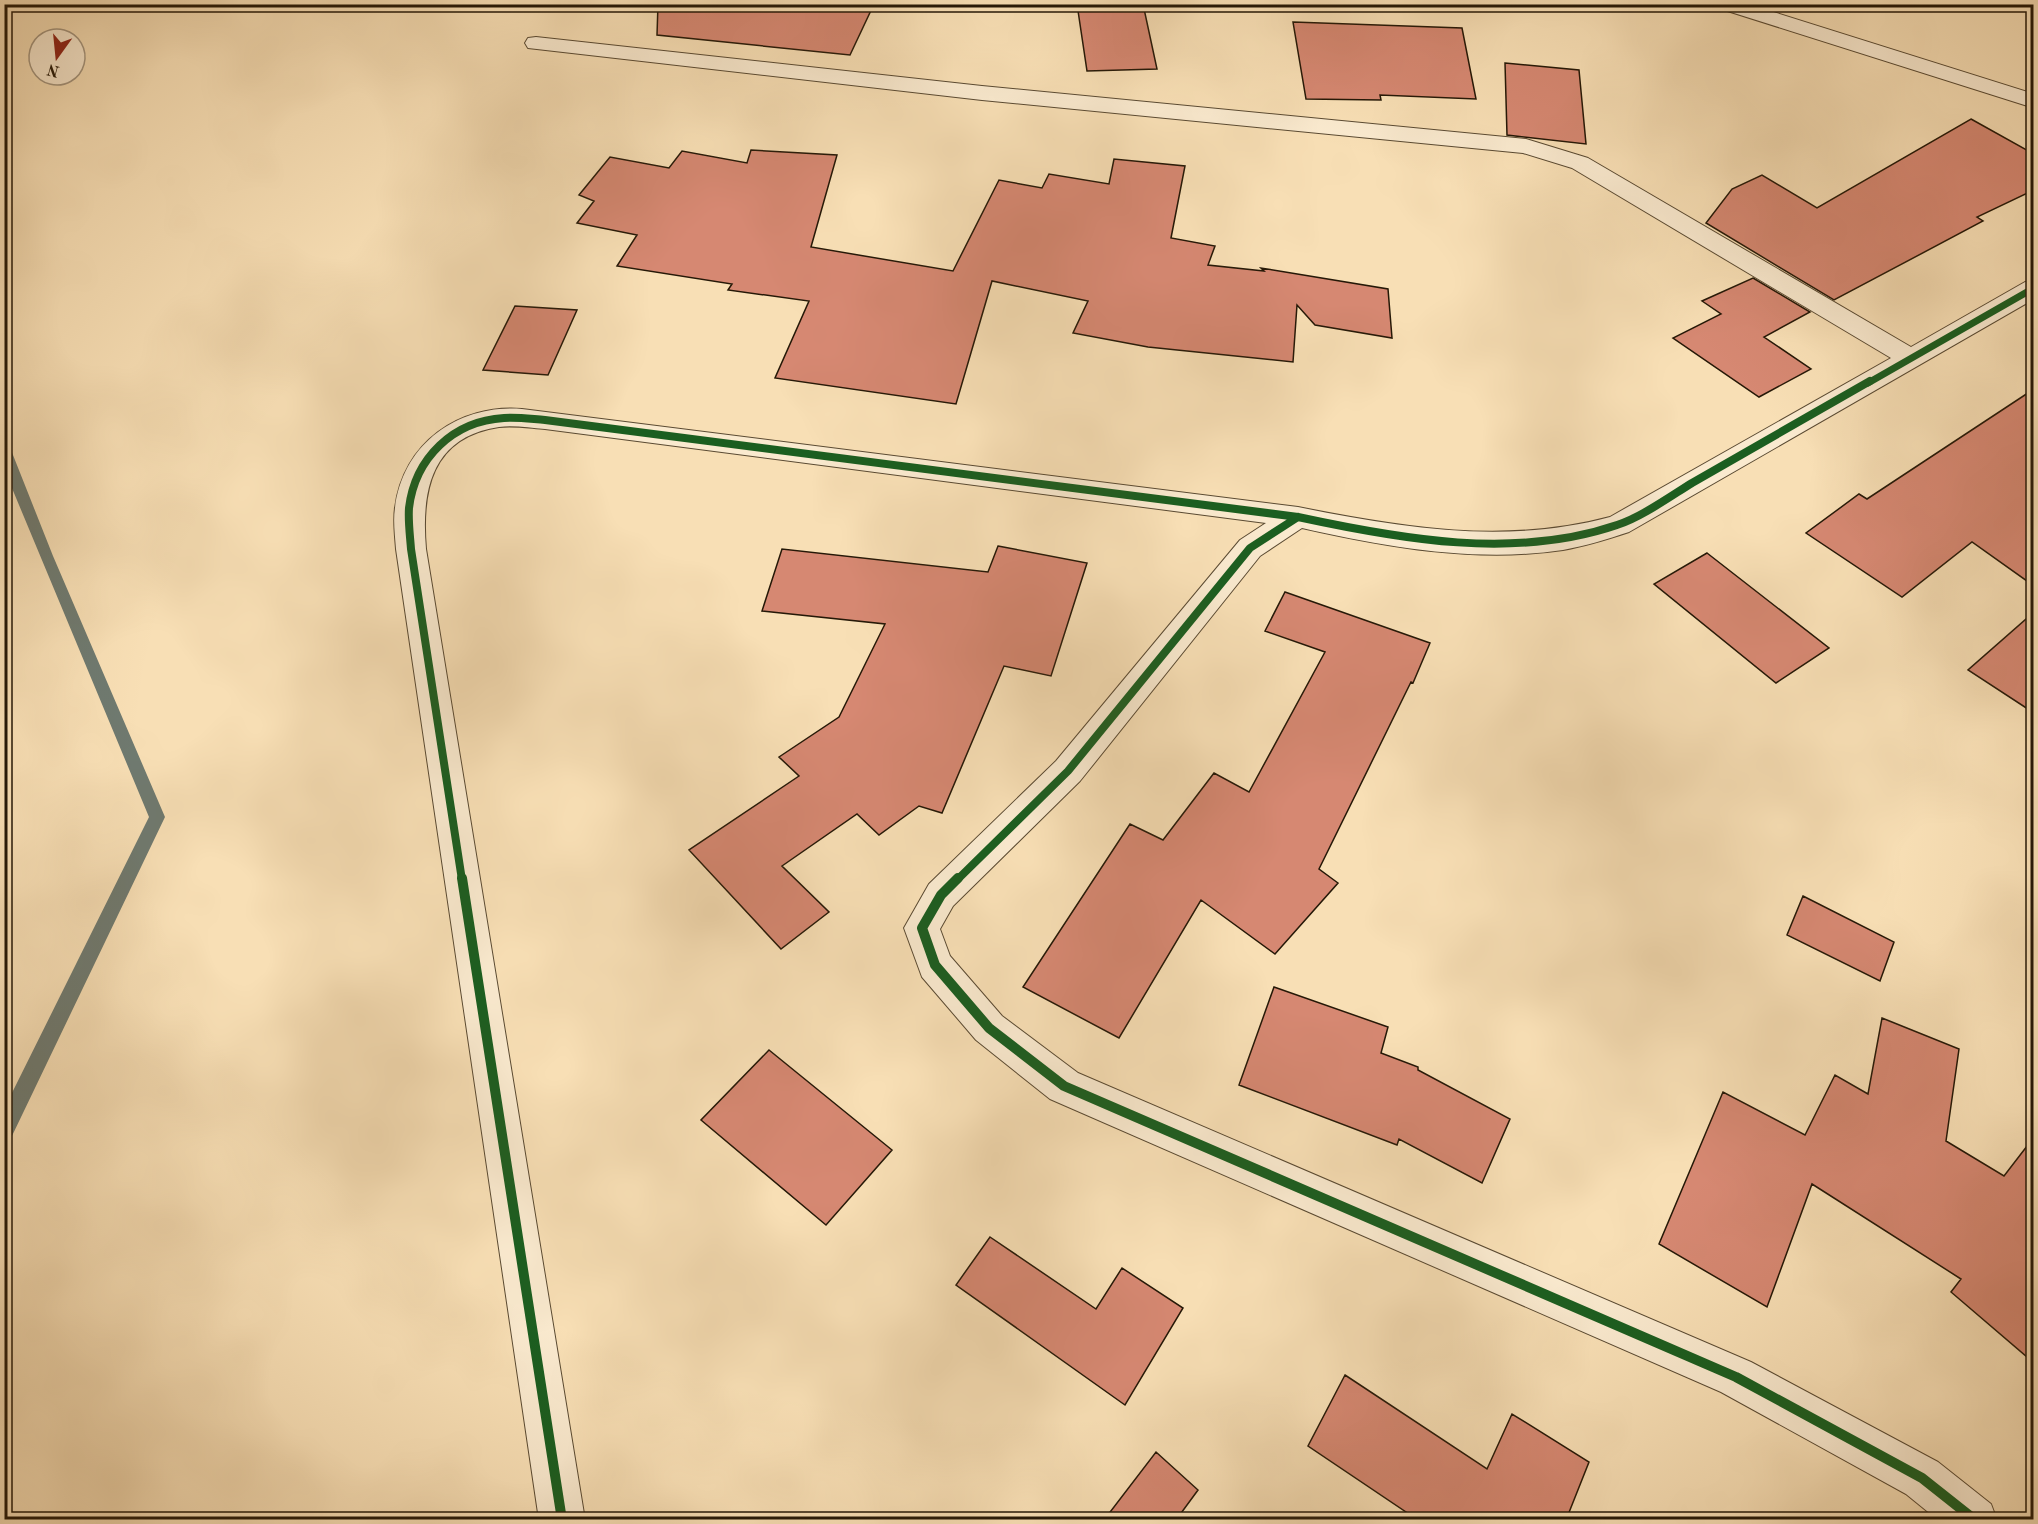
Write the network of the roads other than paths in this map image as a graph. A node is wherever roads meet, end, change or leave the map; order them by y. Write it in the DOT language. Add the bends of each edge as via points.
graph roads {
  1 [pos="1725,4"];
  2 [pos="536,43"];
  3 [pos="2034,101"];
  4 [pos="2034,288"];
  5 [pos="1911,358"];
  6 [pos="1298,517"];
  7 [pos="562,1520"];
  8 [pos="1975,1520"];
  1 -- 3 [label="street"];
  2 -- 5 [label="street" via="982,93 1526,146 1580,163"];
  4 -- 5 [label="street"];
  5 -- 6 [label="street" via="1619,525 1558,540 1464,543 1367,532"];
  6 -- 7 [label="street" via="545,420 501,418 465,425 443,439 418,471 409,505 411,549"];
  6 -- 8 [label="street" via="1251,548 1068,771 941,895 922,928 935,965 989,1028 1064,1086 1736,1377 1922,1478"];
}
